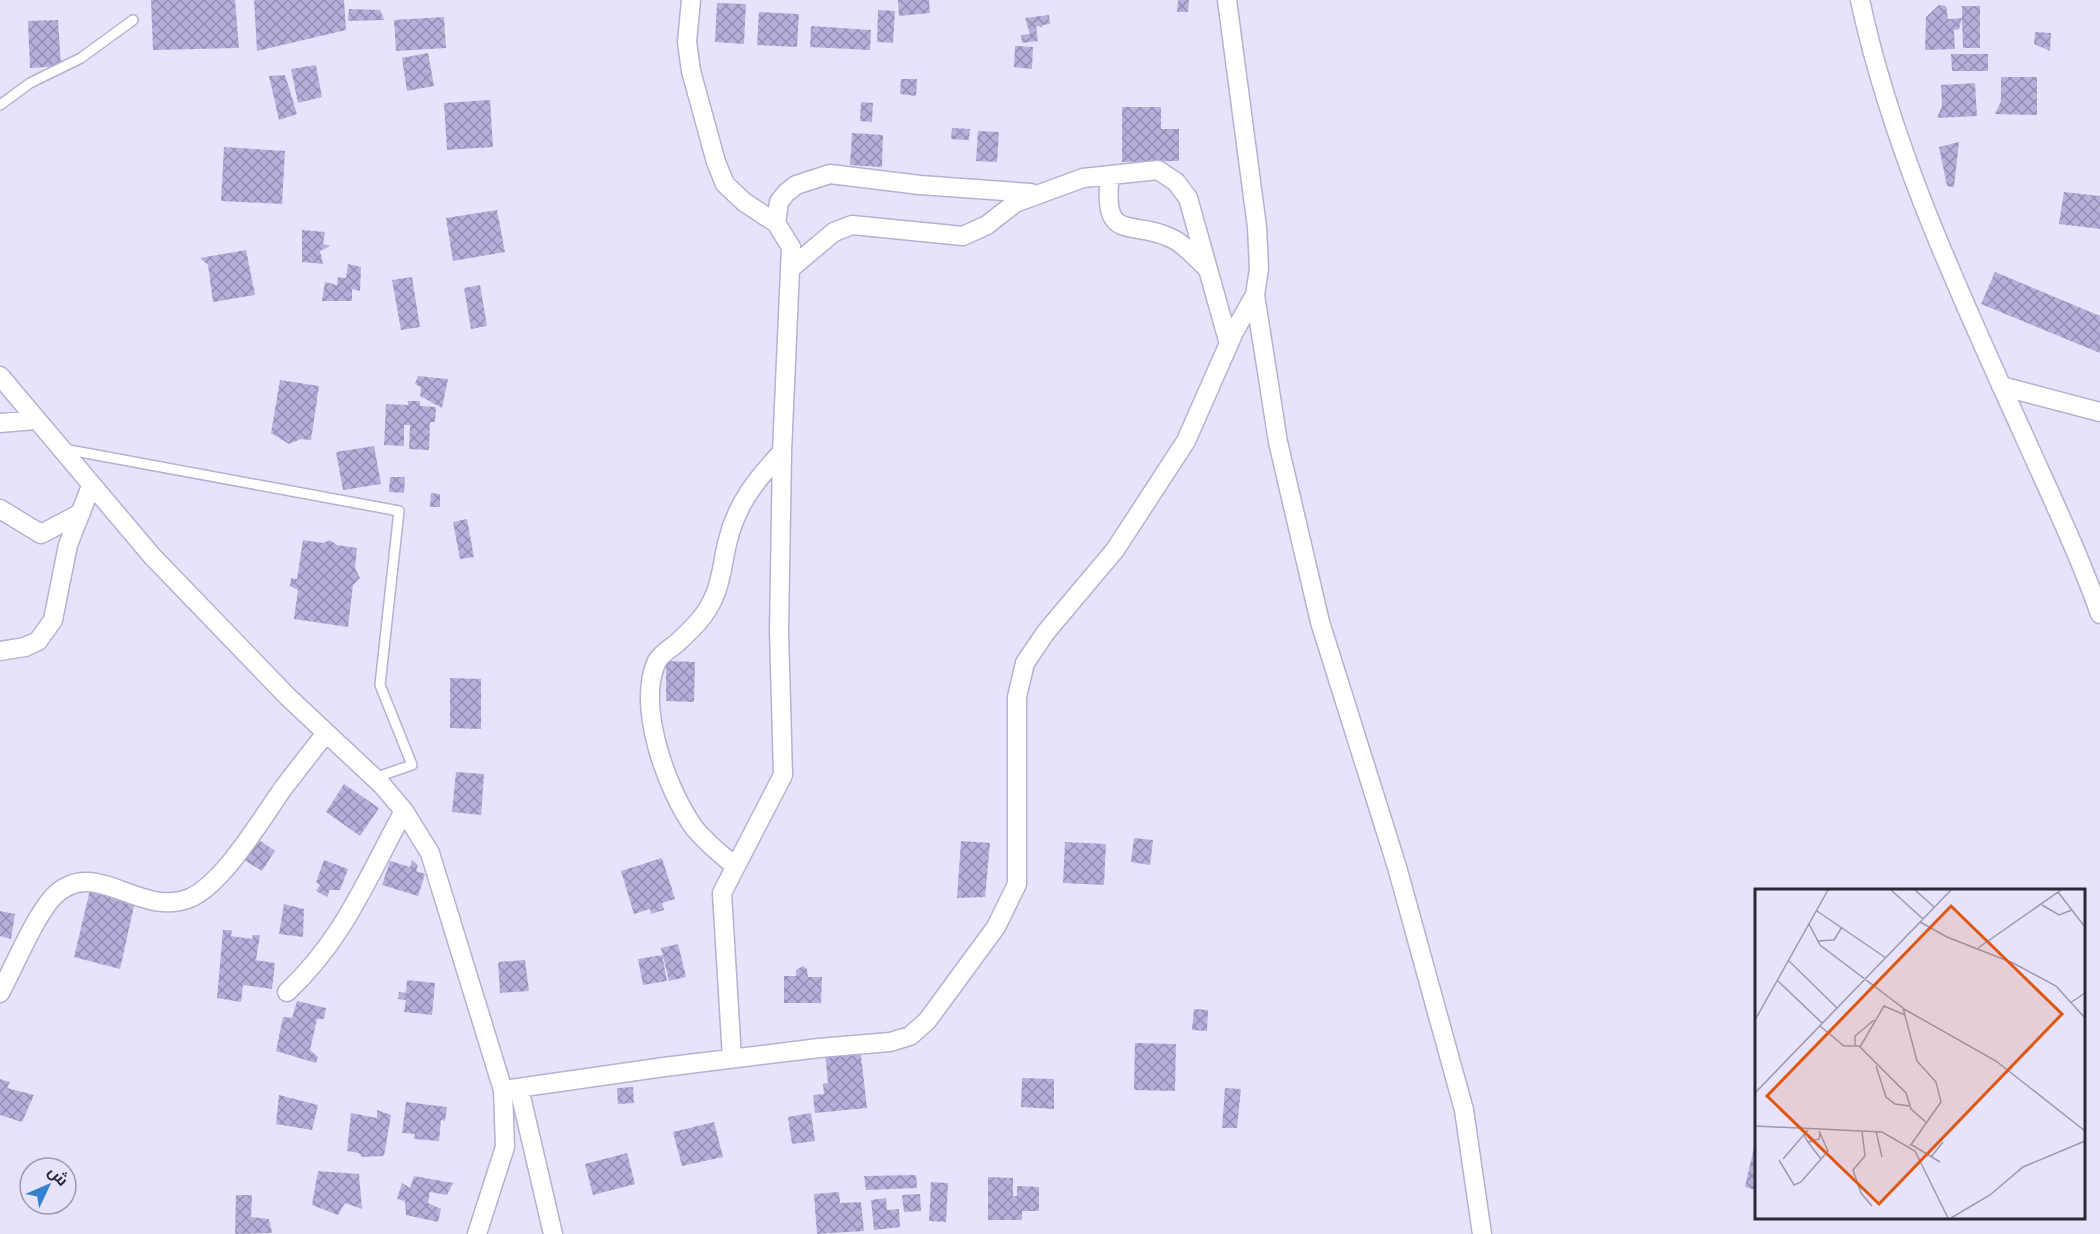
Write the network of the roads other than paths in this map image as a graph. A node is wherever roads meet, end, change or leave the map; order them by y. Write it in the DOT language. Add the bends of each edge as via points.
graph roads {
  1 [pos="691,0"];
  2 [pos="1227,0"];
  3 [pos="1860,0"];
  4 [pos="133,20"];
  5 [pos="0,105"];
  6 [pos="1110,175"];
  7 [pos="1039,193"];
  8 [pos="776,223"];
  9 [pos="791,268"];
  10 [pos="1207,268"];
  11 [pos="1255,295"];
  12 [pos="1229,344"];
  13 [pos="0,376"];
  14 [pos="2001,386"];
  15 [pos="2100,412"];
  16 [pos="36,420"];
  17 [pos="0,423"];
  18 [pos="59,448"];
  19 [pos="782,452"];
  20 [pos="91,486"];
  21 [pos="0,509"];
  22 [pos="81,513"];
  23 [pos="2100,614"];
  24 [pos="0,651"];
  25 [pos="326,733"];
  26 [pos="374,778"];
  27 [pos="404,811"];
  28 [pos="735,866"];
  29 [pos="287,992"];
  30 [pos="0,993"];
  31 [pos="732,1058"];
  32 [pos="511,1089"];
  33 [pos="477,1234"];
  34 [pos="553,1234"];
  35 [pos="1482,1234"];
  1 -- 8 [label="street" via="687,42 691,71 716,162 725,184"];
  2 -- 11 [label="street" via="1257,227 1259,269"];
  3 -- 14 [label="street" via="1873,61 1903,154"];
  4 -- 5 [label="lane" via="81,58 30,83"];
  6 -- 7 [label="street" via="1083,178"];
  6 -- 10 [label="street" via="1108,195 1113,220 1121,227 1176,240"];
  6 -- 10 [label="street" via="1158,170 1176,182 1188,198"];
  7 -- 8 [label="street" via="830,174 786,193 779,202"];
  7 -- 9 [label="street" via="1015,203 987,225 963,236 852,225 834,232"];
  8 -- 9 [label="street" via="792,247"];
  9 -- 19 [label="street"];
  10 -- 12 [label="street"];
  11 -- 12 [label="street"];
  11 -- 35 [label="street" via="1278,442 1317,610 1397,867 1464,1110"];
  12 -- 31 [label="street" via="1186,441 1115,550 1025,663 1017,697 1017,885 996,927 927,1022 909,1036 890,1042"];
  13 -- 16 [label="street"];
  14 -- 15 [label="street"];
  14 -- 23 [label="street" via="2086,574"];
  16 -- 17 [label="street"];
  16 -- 18 [label="street"];
  18 -- 20 [label="street"];
  18 -- 26 [label="lane" via="399,511 380,685 412,765"];
  19 -- 28 [label="street" via="779,631 783,775"];
  19 -- 28 [label="street" via="752,486 735,515 716,595 706,612 658,659 651,681 658,756 666,775 694,826 708,844"];
  20 -- 22 [label="street"];
  20 -- 25 [label="street" via="152,556"];
  21 -- 22 [label="street" via="41,534"];
  22 -- 24 [label="street" via="68,545 49,626 38,641"];
  25 -- 26 [label="street"];
  25 -- 30 [label="street" via="205,890 167,905 83,880 69,885 53,898"];
  26 -- 27 [label="street"];
  27 -- 29 [label="street" via="343,927 309,972"];
  27 -- 32 [label="street" via="430,853"];
  28 -- 31 [label="street" via="722,893"];
  31 -- 32 [label="street"];
  32 -- 33 [label="street" via="505,1147"];
  32 -- 34 [label="street"];
}
